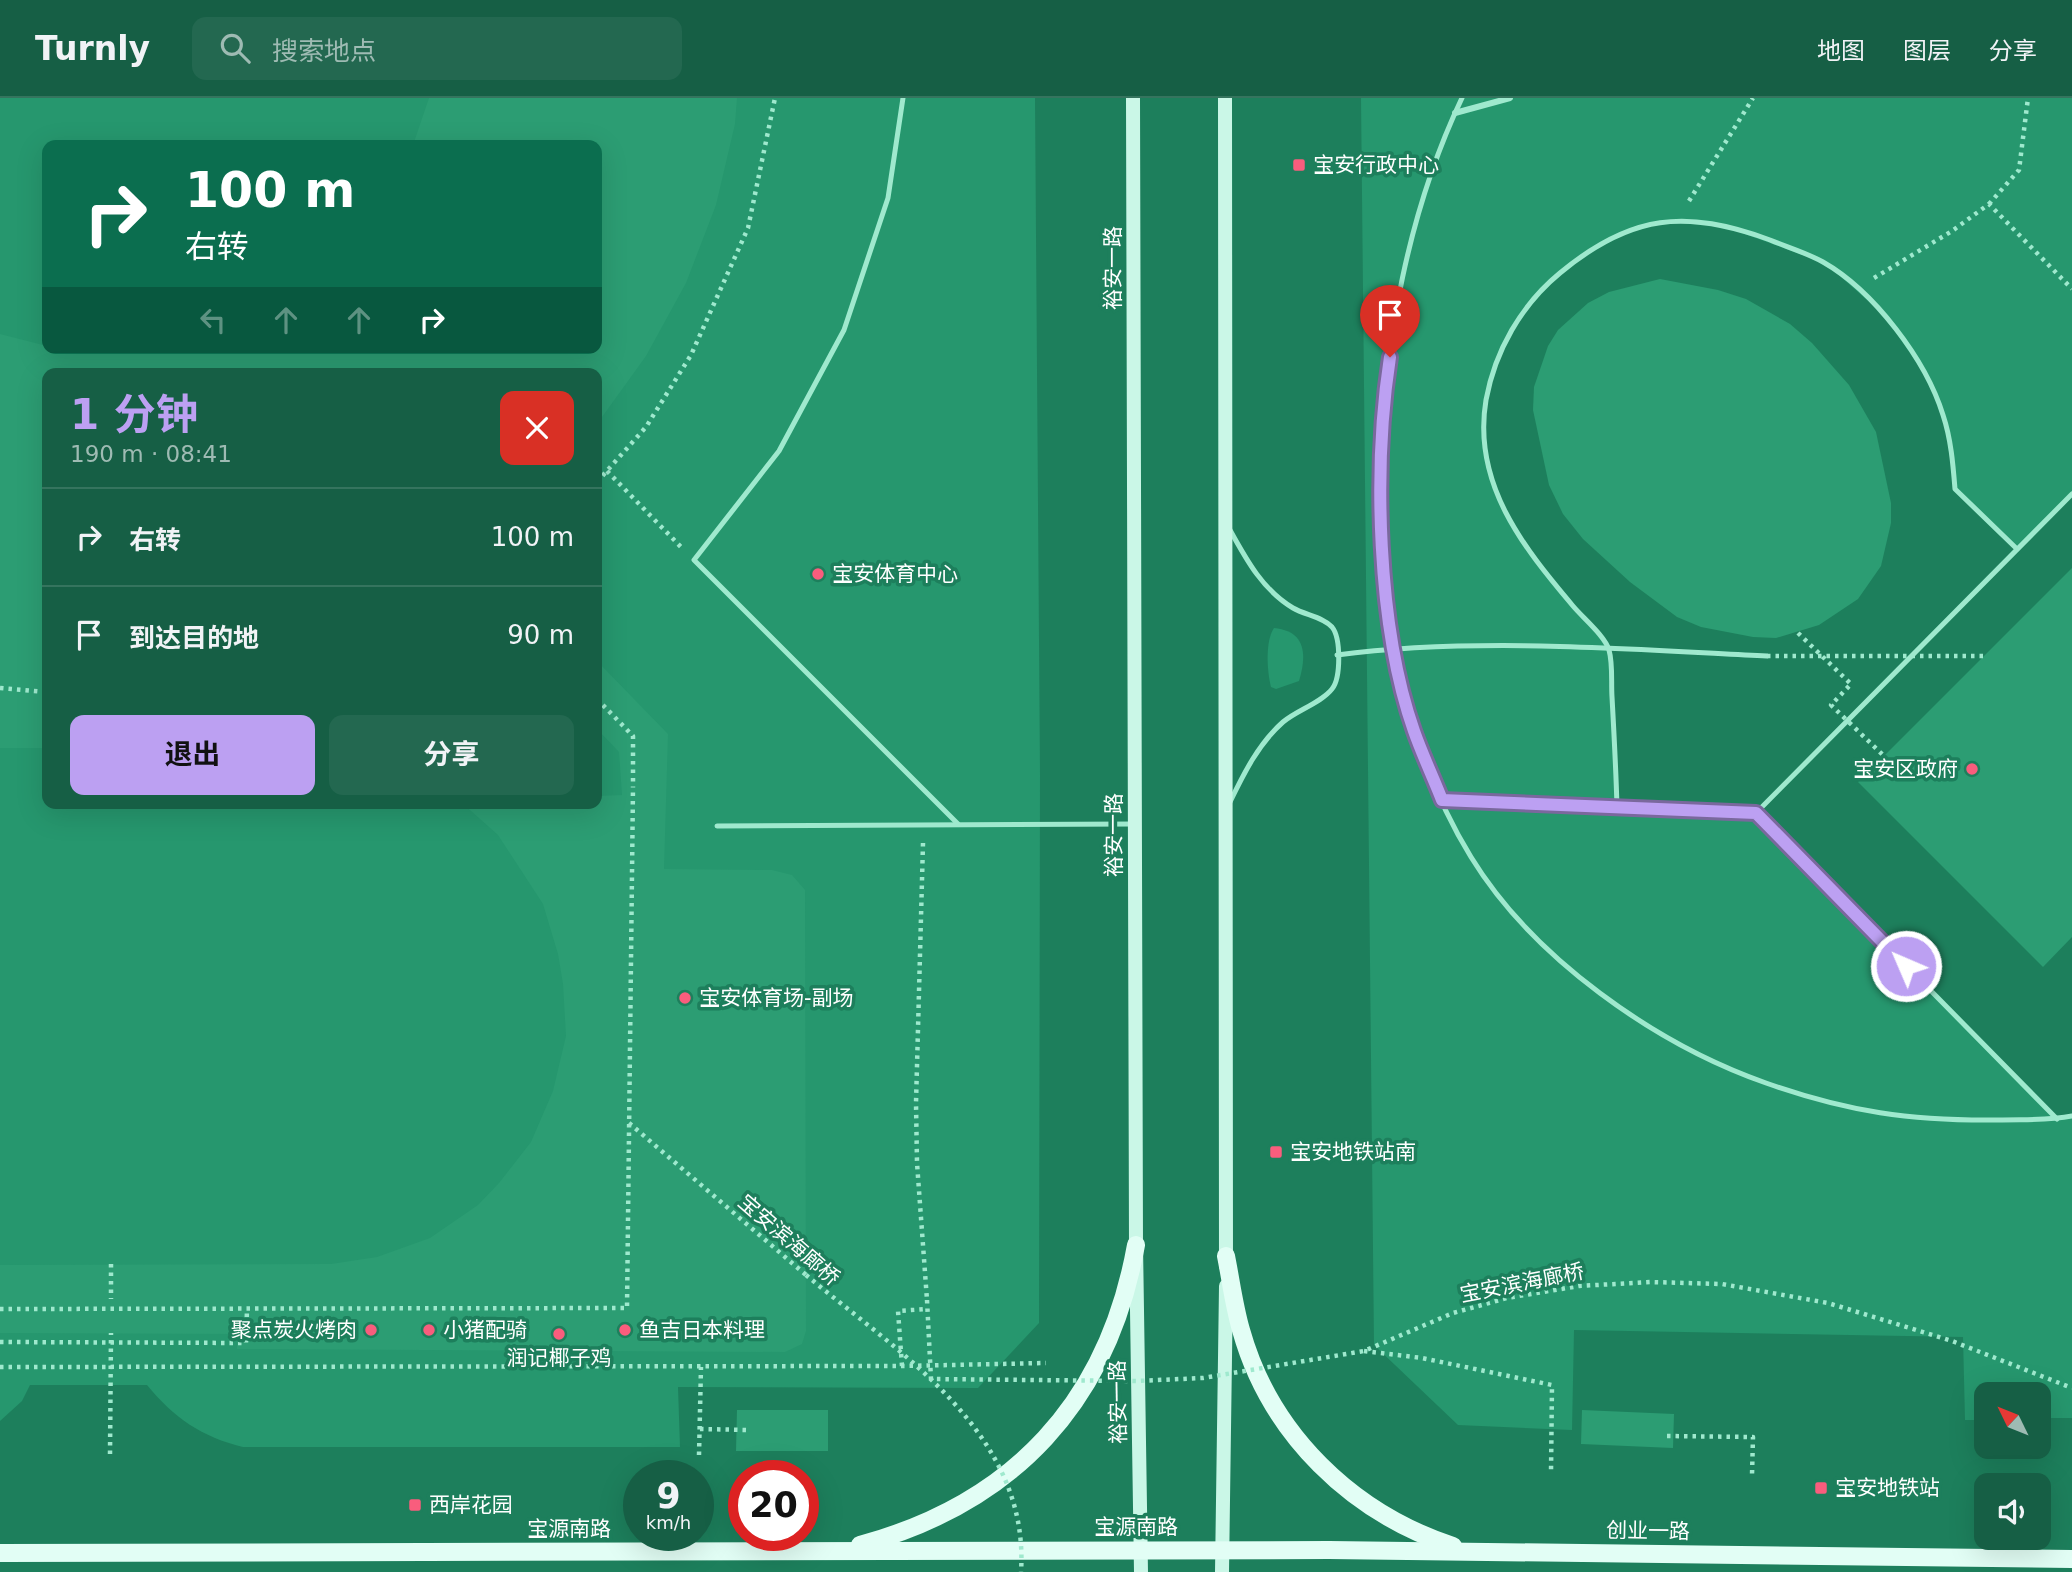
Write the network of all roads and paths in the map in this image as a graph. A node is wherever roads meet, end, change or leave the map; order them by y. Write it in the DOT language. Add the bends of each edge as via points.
graph roads {
  1 [pos="775,98"];
  2 [pos="903,98"];
  3 [pos="1133,98"];
  4 [pos="1225,98"];
  5 [pos="1462,98"];
  6 [pos="1510,98"];
  7 [pos="1753,98"];
  8 [pos="2028,98"];
  9 [pos="1455,113"];
  10 [pos="1989,204"];
  11 [pos="1678,219"];
  12 [pos="1857,289"];
  13 [pos="2072,289"];
  14 [pos="607,471"];
  15 [pos="602,476"];
  16 [pos="2072,494"];
  17 [pos="1226,522"];
  18 [pos="2017,549"];
  19 [pos="694,560"];
  20 [pos="1798,633"];
  21 [pos="1393,648"];
  22 [pos="1609,649"];
  23 [pos="1337,655"];
  24 [pos="1767,656"];
  25 [pos="1822,656"];
  26 [pos="1984,656"];
  27 [pos="0,688"];
  28 [pos="42,692"];
  29 [pos="602,704"];
  30 [pos="1884,756"];
  31 [pos="1442,800"];
  32 [pos="1618,807"];
  33 [pos="1226,811"];
  34 [pos="1756,813"];
  35 [pos="923,824"];
  36 [pos="958,824"];
  37 [pos="1135,824"];
  38 [pos="718,826"];
  39 [pos="2072,1116"];
  40 [pos="2057,1119"];
  41 [pos="629,1123"];
  42 [pos="1136,1245"];
  43 [pos="1226,1256"];
  44 [pos="111,1264"];
  45 [pos="111,1299"];
  46 [pos="0,1309"];
  47 [pos="247,1309"];
  48 [pos="928,1309"];
  49 [pos="111,1333"];
  50 [pos="0,1342"];
  51 [pos="111,1343"];
  52 [pos="1364,1351"];
  53 [pos="1046,1363"];
  54 [pos="902,1366"];
  55 [pos="0,1367"];
  56 [pos="111,1367"];
  57 [pos="701,1367"];
  58 [pos="930,1379"];
  59 [pos="2072,1388"];
  60 [pos="700,1429"];
  61 [pos="748,1430"];
  62 [pos="1667,1436"];
  63 [pos="110,1454"];
  64 [pos="699,1455"];
  65 [pos="1551,1473"];
  66 [pos="1752,1475"];
  67 [pos="1140,1550"];
  68 [pos="1223,1550"];
  69 [pos="825,1551"];
  70 [pos="1470,1551"];
  71 [pos="0,1553"];
  72 [pos="2072,1559"];
  73 [pos="1021,1572"];
  74 [pos="1141,1572"];
  75 [pos="1222,1572"];
  1 -- 14 [label="path" via="748,228 691,355 646,427"];
  2 -- 19 [label="lane" via="888,198 844,330 779,452"];
  3 -- 37 [label="main road, 裕安一路"];
  4 -- 17 [label="main road"];
  5 -- 9 [label="lane"];
  6 -- 9 [label="street"];
  7 -- 11 [label="path"];
  8 -- 10 [label="path" via="2019,170"];
  9 -- 21 [label="lane" via="1420,204 1400,289 1386,380 1383,555"];
  10 -- 12 [label="path"];
  10 -- 13 [label="path"];
  11 -- 12 [label="lane" via="1714,223 1787,247 1825,263"];
  11 -- 22 [label="lane" via="1612,237 1549,282 1517,319 1495,362 1486,402 1484,445 1494,490 1511,527"];
  12 -- 18 [label="lane" via="1884,315 1929,381 1946,427 1955,489"];
  14 -- 15 [label="path"];
  14 -- 19 [label="path"];
  16 -- 18 [label="lane"];
  17 -- 23 [label="lane" via="1257,576 1276,596 1332,627"];
  17 -- 33 [label="main road"];
  18 -- 34 [label="lane"];
  19 -- 36 [label="lane"];
  20 -- 25 [label="path, bridge"];
  21 -- 22 [label="lane"];
  21 -- 23 [label="lane"];
  21 -- 31 [label="lane" via="1413,730"];
  22 -- 24 [label="lane"];
  22 -- 32 [label="lane"];
  23 -- 33 [label="lane" via="1337,680 1331,691 1282,723 1245,771"];
  24 -- 25 [label="path, bridge"];
  25 -- 26 [label="path, bridge"];
  25 -- 30 [label="path, bridge" via="1851,684 1831,705"];
  27 -- 28 [label="path"];
  29 -- 41 [label="path, bridge" via="633,736"];
  31 -- 32 [label="lane"];
  31 -- 40 [label="lane" via="1471,857 1516,918 1569,968 1640,1020 1719,1067 1801,1096 1876,1115 1956,1121"];
  32 -- 34 [label="lane"];
  33 -- 43 [label="main road"];
  34 -- 40 [label="lane"];
  35 -- 36 [label="lane"];
  35 -- 38 [label="lane"];
  35 -- 48 [label="path" via="916,1163"];
  36 -- 37 [label="lane"];
  37 -- 42 [label="main road, 裕安一路"];
  39 -- 40 [label="lane"];
  41 -- 47 [label="path, bridge" via="627,1308"];
  41 -- 58 [label="path, 宝安滨海廊桥, bridge"];
  42 -- 67 [label="main road, 裕安一路"];
  42 -- 69 [label="main road" via="1127,1294 1088,1382 1026,1458 988,1489 946,1514 901,1534"];
  43 -- 68 [label="main road"];
  43 -- 70 [label="main road" via="1240,1329 1270,1401 1292,1434 1318,1464 1369,1506 1428,1538"];
  44 -- 45 [label="path"];
  46 -- 47 [label="path, bridge"];
  47 -- 51 [label="path" via="246,1343"];
  48 -- 54 [label="path" via="898,1311"];
  48 -- 58 [label="path, bridge"];
  49 -- 51 [label="path"];
  50 -- 51 [label="path"];
  51 -- 56 [label="path"];
  52 -- 58 [label="path, 宝安滨海廊桥, bridge" via="1203,1378"];
  52 -- 59 [label="path, 宝安滨海廊桥, bridge" via="1453,1313 1541,1292 1650,1282 1722,1284 1794,1294 1864,1312"];
  52 -- 65 [label="path" via="1552,1385"];
  53 -- 54 [label="path"];
  54 -- 57 [label="path"];
  55 -- 56 [label="path"];
  56 -- 57 [label="path"];
  56 -- 63 [label="path"];
  57 -- 60 [label="path"];
  58 -- 73 [label="path, 宝安滨海廊桥, bridge" via="968,1417 1006,1480 1019,1524"];
  60 -- 61 [label="path"];
  60 -- 64 [label="path"];
  62 -- 66 [label="path" via="1753,1437"];
  67 -- 68 [label="main road, 宝源南路"];
  67 -- 69 [label="main road, 宝源南路"];
  67 -- 74 [label="main road, 裕安一路"];
  68 -- 70 [label="main road, 创业一路"];
  68 -- 75 [label="main road"];
  69 -- 71 [label="main road, 宝源南路"];
  70 -- 72 [label="main road, 创业一路"];
}
